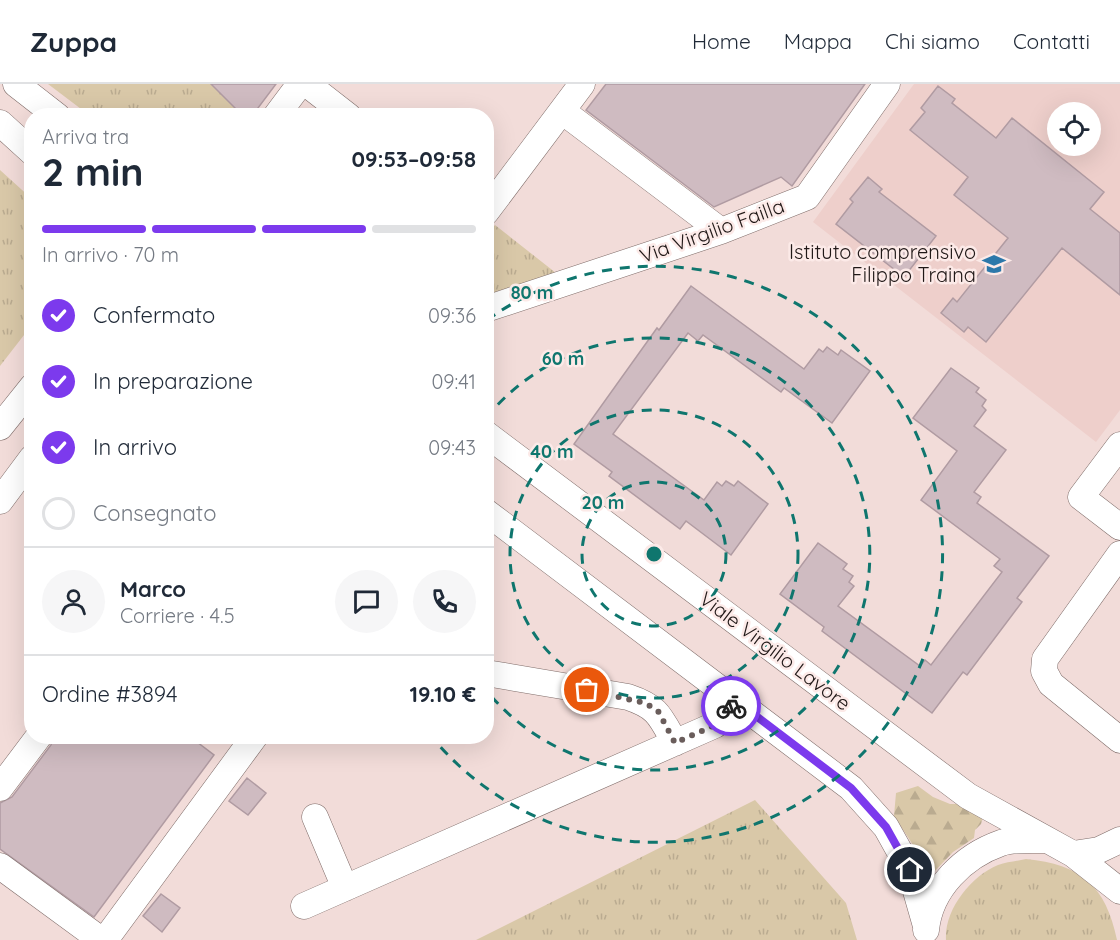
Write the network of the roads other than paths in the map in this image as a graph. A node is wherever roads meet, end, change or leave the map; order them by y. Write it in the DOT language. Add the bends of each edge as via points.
graph roads {
  1 [pos="16,84"];
  2 [pos="300,84"];
  3 [pos="307,84"];
  4 [pos="582,84"];
  5 [pos="887,84"];
  6 [pos="47,108"];
  7 [pos="282,108"];
  8 [pos="338,108"];
  9 [pos="0,110"];
  10 [pos="562,111"];
  11 [pos="0,123"];
  12 [pos="24,126"];
  13 [pos="24,145"];
  14 [pos="494,201"];
  15 [pos="721,231"];
  16 [pos="494,306"];
  17 [pos="24,397"];
  18 [pos="0,427"];
  19 [pos="494,440"];
  20 [pos="1120,445"];
  21 [pos="24,469"];
  22 [pos="0,501"];
  23 [pos="494,518"];
  24 [pos="1120,527"];
  25 [pos="1120,554"];
  26 [pos="494,674"];
  27 [pos="735,700"];
  28 [pos="1120,740"];
  29 [pos="675,743"];
  30 [pos="33,744"];
  31 [pos="249,744"];
  32 [pos="0,788"];
  33 [pos="315,818"];
  34 [pos="1044,840"];
  35 [pos="1120,840"];
  36 [pos="1073,854"];
  37 [pos="0,866"];
  38 [pos="345,888"];
  39 [pos="1120,891"];
  40 [pos="304,906"];
  41 [pos="926,933"];
  42 [pos="103,940"];
  1 -- 6 [label="street"];
  2 -- 7 [label="street"];
  3 -- 8 [label="street"];
  4 -- 10 [label="street"];
  5 -- 15 [label="street, Via Virgilio Failla" via="807,196"];
  9 -- 12 [label="street"];
  10 -- 14 [label="street"];
  10 -- 15 [label="street"];
  11 -- 13 [label="street"];
  15 -- 16 [label="street, Via Virgilio Failla"];
  17 -- 18 [label="street"];
  19 -- 34 [label="street, Viale Virgilio Lavore" via="968,796"];
  20 -- 24 [label="street" via="1081,497"];
  21 -- 22 [label="street"];
  23 -- 27 [label="street"];
  25 -- 28 [label="street" via="1045,659 1044,671 1051,684"];
  26 -- 29 [label="street" via="645,703 658,711"];
  27 -- 29 [label="street" via="715,725"];
  27 -- 41 [label="street" via="851,788 886,827 910,870"];
  29 -- 38 [label="street"];
  30 -- 32 [label="street"];
  31 -- 42 [label="street"];
  33 -- 38 [label="street"];
  34 -- 36 [label="street, Viale Virgilio Lavore"];
  34 -- 41 [label="street" via="1004,842 967,859 940,888"];
  35 -- 36 [label="street" via="1099,850"];
  36 -- 39 [label="street, Viale Virgilio Lavore"];
  37 -- 42 [label="street"];
  38 -- 40 [label="street"];
}
